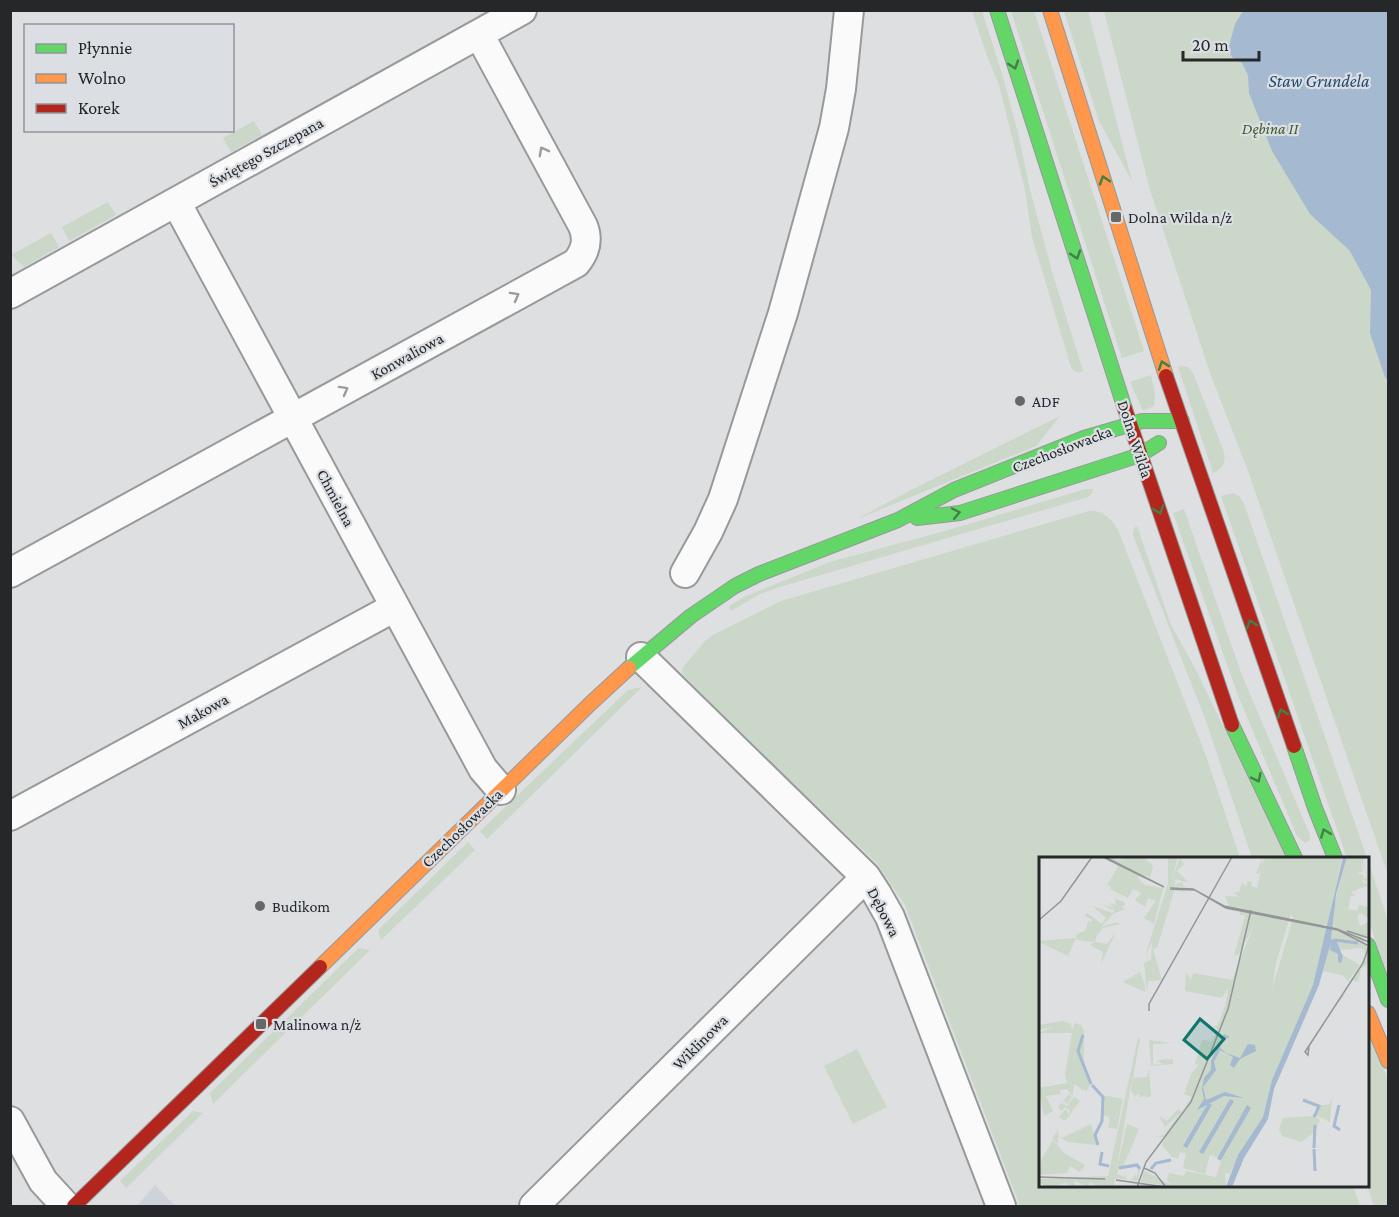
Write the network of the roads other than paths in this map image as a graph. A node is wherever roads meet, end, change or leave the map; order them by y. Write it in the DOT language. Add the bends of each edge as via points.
graph roads {
  1 [pos="522,10"];
  2 [pos="849,10"];
  3 [pos="997,10"];
  4 [pos="1050,10"];
  5 [pos="479,34"];
  6 [pos="176,202"];
  7 [pos="13,286"];
  8 [pos="293,418"];
  9 [pos="1182,421"];
  10 [pos="1130,424"];
  11 [pos="1140,455"];
  12 [pos="898,520"];
  13 [pos="10,573"];
  14 [pos="685,573"];
  15 [pos="395,607"];
  16 [pos="641,657"];
  17 [pos="501,790"];
  18 [pos="10,816"];
  19 [pos="1295,857"];
  20 [pos="1335,857"];
  21 [pos="866,877"];
  22 [pos="1369,948"];
  23 [pos="1389,1000"];
  24 [pos="1369,1015"];
  25 [pos="1389,1061"];
  26 [pos="10,1121"];
  27 [pos="66,1206"];
  28 [pos="74,1206"];
  29 [pos="534,1206"];
  30 [pos="1001,1206"];
  1 -- 5 [label="street, Świętego Szczepana"];
  2 -- 14 [label="street" via="834,128 783,314 723,499"];
  3 -- 10 [label="main road, Dolna Wilda, one-way"];
  9 -- 4 [label="main road, one-way"];
  5 -- 6 [label="street, Świętego Szczepana"];
  8 -- 5 [label="street, Konwaliowa, one-way" via="576,263 582,256 586,247 583,226"];
  6 -- 7 [label="street, Świętego Szczepana"];
  6 -- 8 [label="street, Chmielna"];
  8 -- 13 [label="street, Konwaliowa"];
  8 -- 15 [label="street, Chmielna"];
  9 -- 10 [label="main road, Czechosłowacka"];
  9 -- 11 [label="main road, Czechosłowacka" via="1156,446"];
  20 -- 9 [label="main road, one-way"];
  10 -- 11 [label="main road, Dolna Wilda"];
  10 -- 12 [label="main road, Czechosłowacka" via="1084,438 954,490"];
  12 -- 11 [label="main road, Czechosłowacka, one-way" via="960,513"];
  11 -- 19 [label="main road, Dolna Wilda, one-way" via="1232,725"];
  12 -- 16 [label="main road, Czechosłowacka" via="741,583 704,605"];
  15 -- 17 [label="street, Chmielna" via="483,769"];
  15 -- 18 [label="street, Makowa"];
  16 -- 17 [label="main road, Czechosłowacka"];
  16 -- 21 [label="street, Dębowa"];
  17 -- 28 [label="main road, Czechosłowacka"];
  21 -- 29 [label="street, Wiklinowa"];
  21 -- 30 [label="street, Dębowa" via="890,917"];
  22 -- 23 [label="main road"];
  24 -- 25 [label="main road"];
  26 -- 27 [label="street" via="43,1180"];
}
